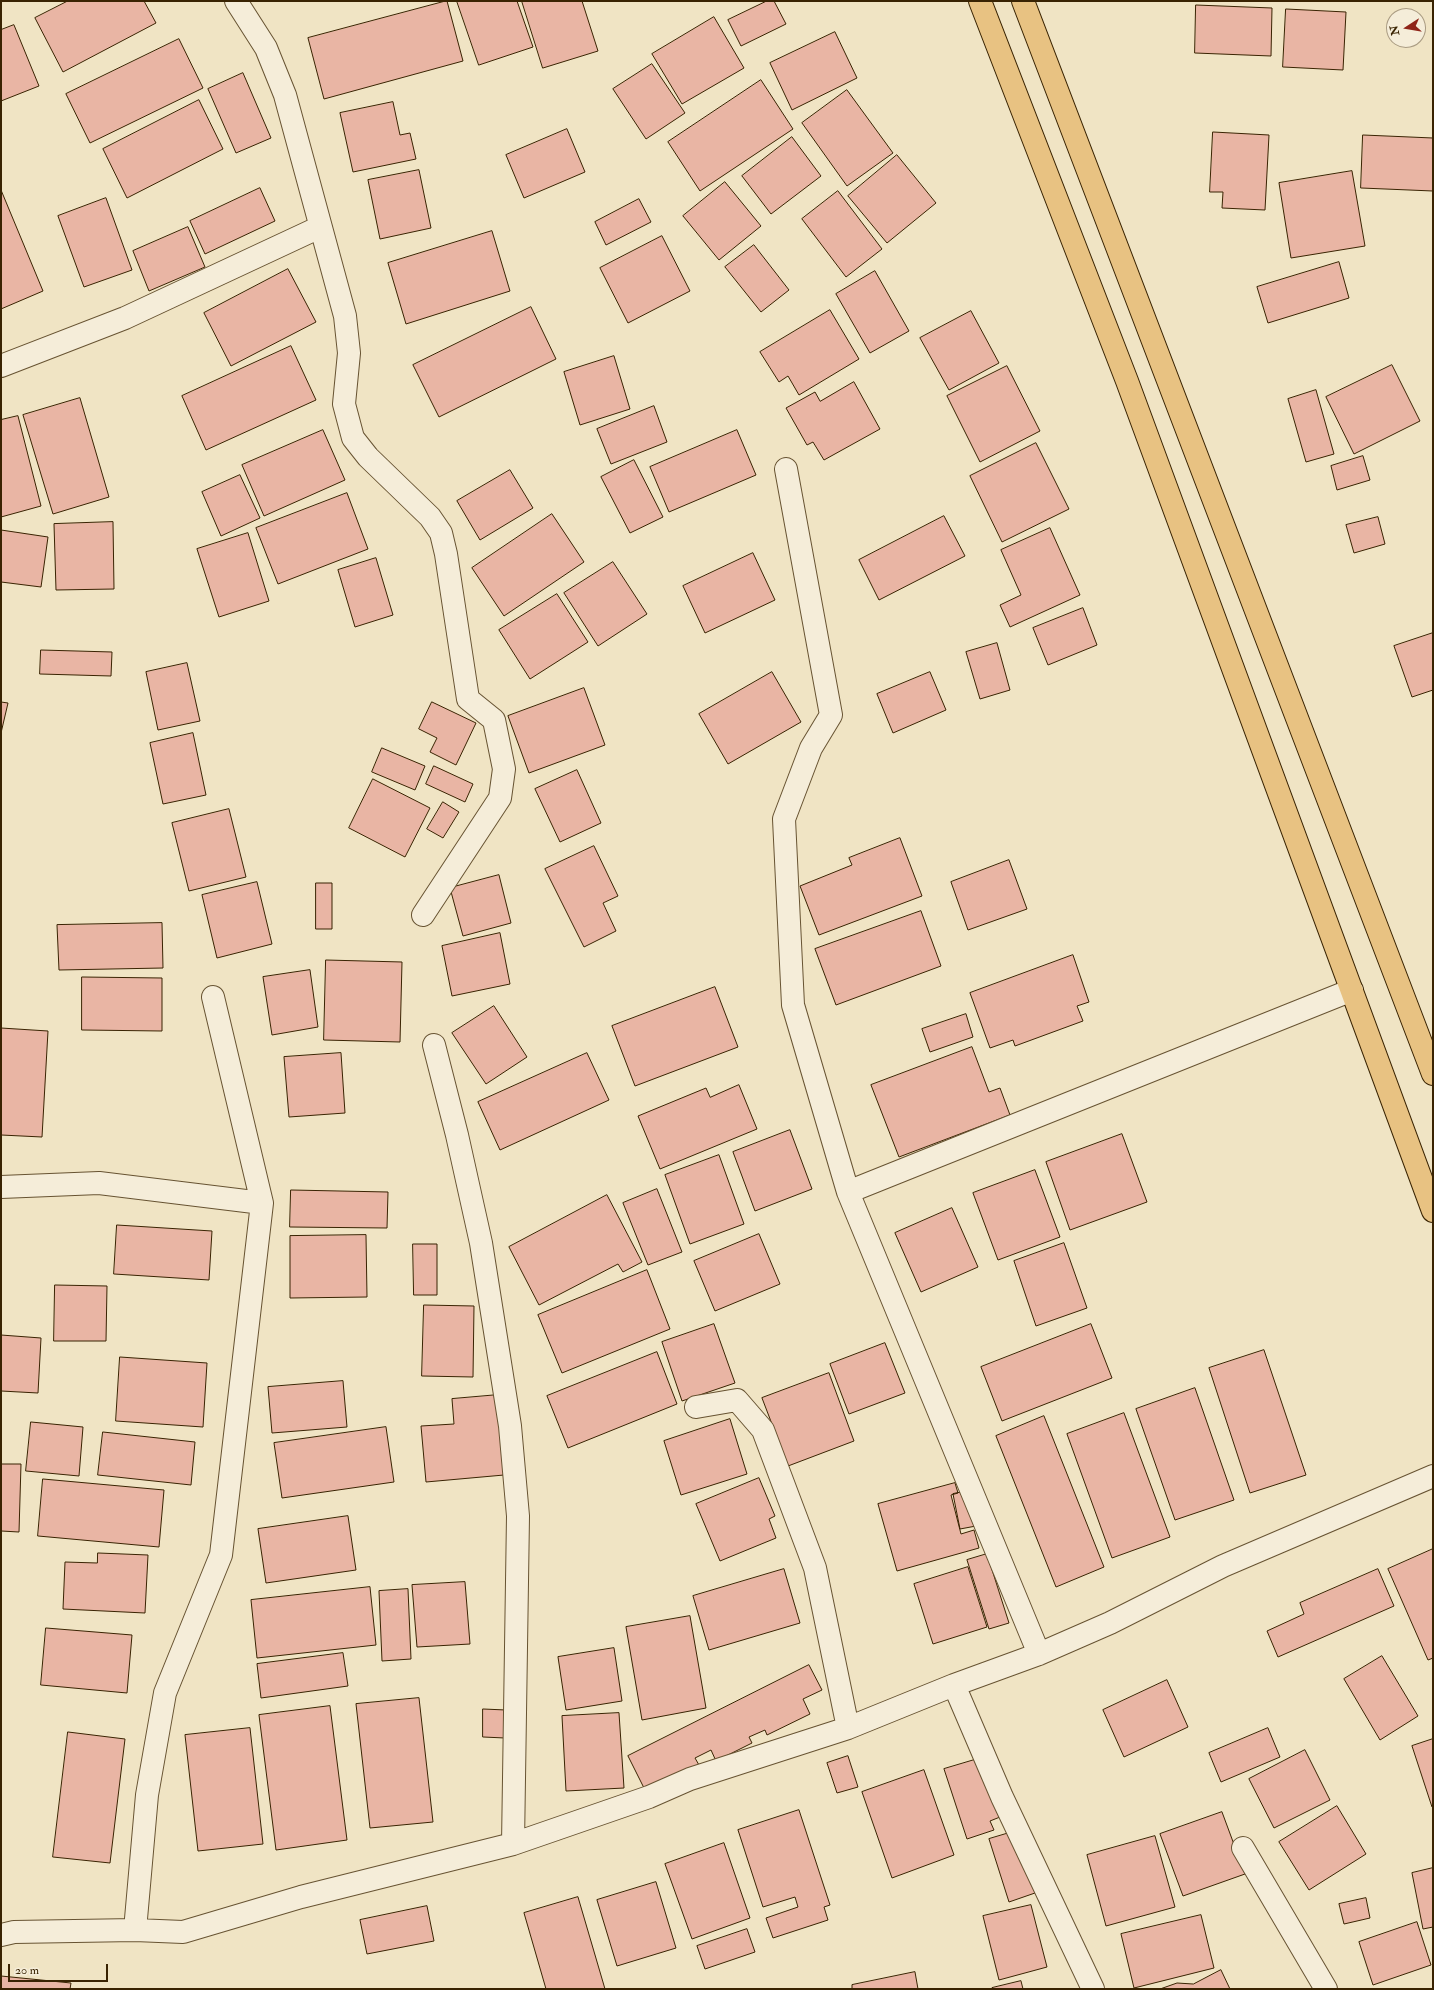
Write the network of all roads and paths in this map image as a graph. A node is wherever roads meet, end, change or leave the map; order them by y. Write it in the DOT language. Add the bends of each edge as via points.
graph roads {
  1 [pos="236,1"];
  2 [pos="980,1"];
  3 [pos="1023,1"];
  4 [pos="320,227"];
  5 [pos="1,366"];
  6 [pos="786,469"];
  7 [pos="423,915"];
  8 [pos="1352,990"];
  9 [pos="213,997"];
  10 [pos="434,1045"];
  11 [pos="1433,1074"];
  12 [pos="1,1187"];
  13 [pos="848,1192"];
  14 [pos="262,1202"];
  15 [pos="1433,1211"];
  16 [pos="696,1407"];
  17 [pos="1433,1476"];
  18 [pos="1039,1654"];
  19 [pos="954,1686"];
  20 [pos="848,1728"];
  21 [pos="513,1844"];
  22 [pos="1243,1848"];
  23 [pos="135,1930"];
  24 [pos="1,1935"];
  25 [pos="1093,1989"];
  26 [pos="1326,1989"];
  1 -- 4 [label="street" via="266,48 285,95"];
  2 -- 8 [label="highway" via="1130,389"];
  3 -- 11 [label="highway"];
  4 -- 5 [label="street" via="125,318"];
  4 -- 7 [label="street" via="345,316 349,353 344,404 353,438 368,457 430,517 441,533 468,699 494,720 504,769 500,798"];
  6 -- 13 [label="street" via="831,715 811,748 784,819 793,1005"];
  8 -- 13 [label="street"];
  8 -- 15 [label="highway"];
  9 -- 14 [label="street"];
  10 -- 21 [label="street" via="481,1243 510,1426 518,1516"];
  12 -- 14 [label="street" via="99,1183"];
  13 -- 18 [label="street"];
  14 -- 23 [label="street" via="221,1555 165,1693 147,1795"];
  16 -- 20 [label="street" via="737,1400 763,1430 815,1568"];
  17 -- 18 [label="street" via="1223,1566 1110,1623"];
  18 -- 19 [label="street"];
  19 -- 20 [label="street"];
  19 -- 25 [label="street" via="1002,1797"];
  20 -- 21 [label="street" via="690,1779 649,1797"];
  21 -- 23 [label="street" via="302,1897 183,1932"];
  22 -- 26 [label="street"];
  23 -- 24 [label="street" via="14,1932"];
}
